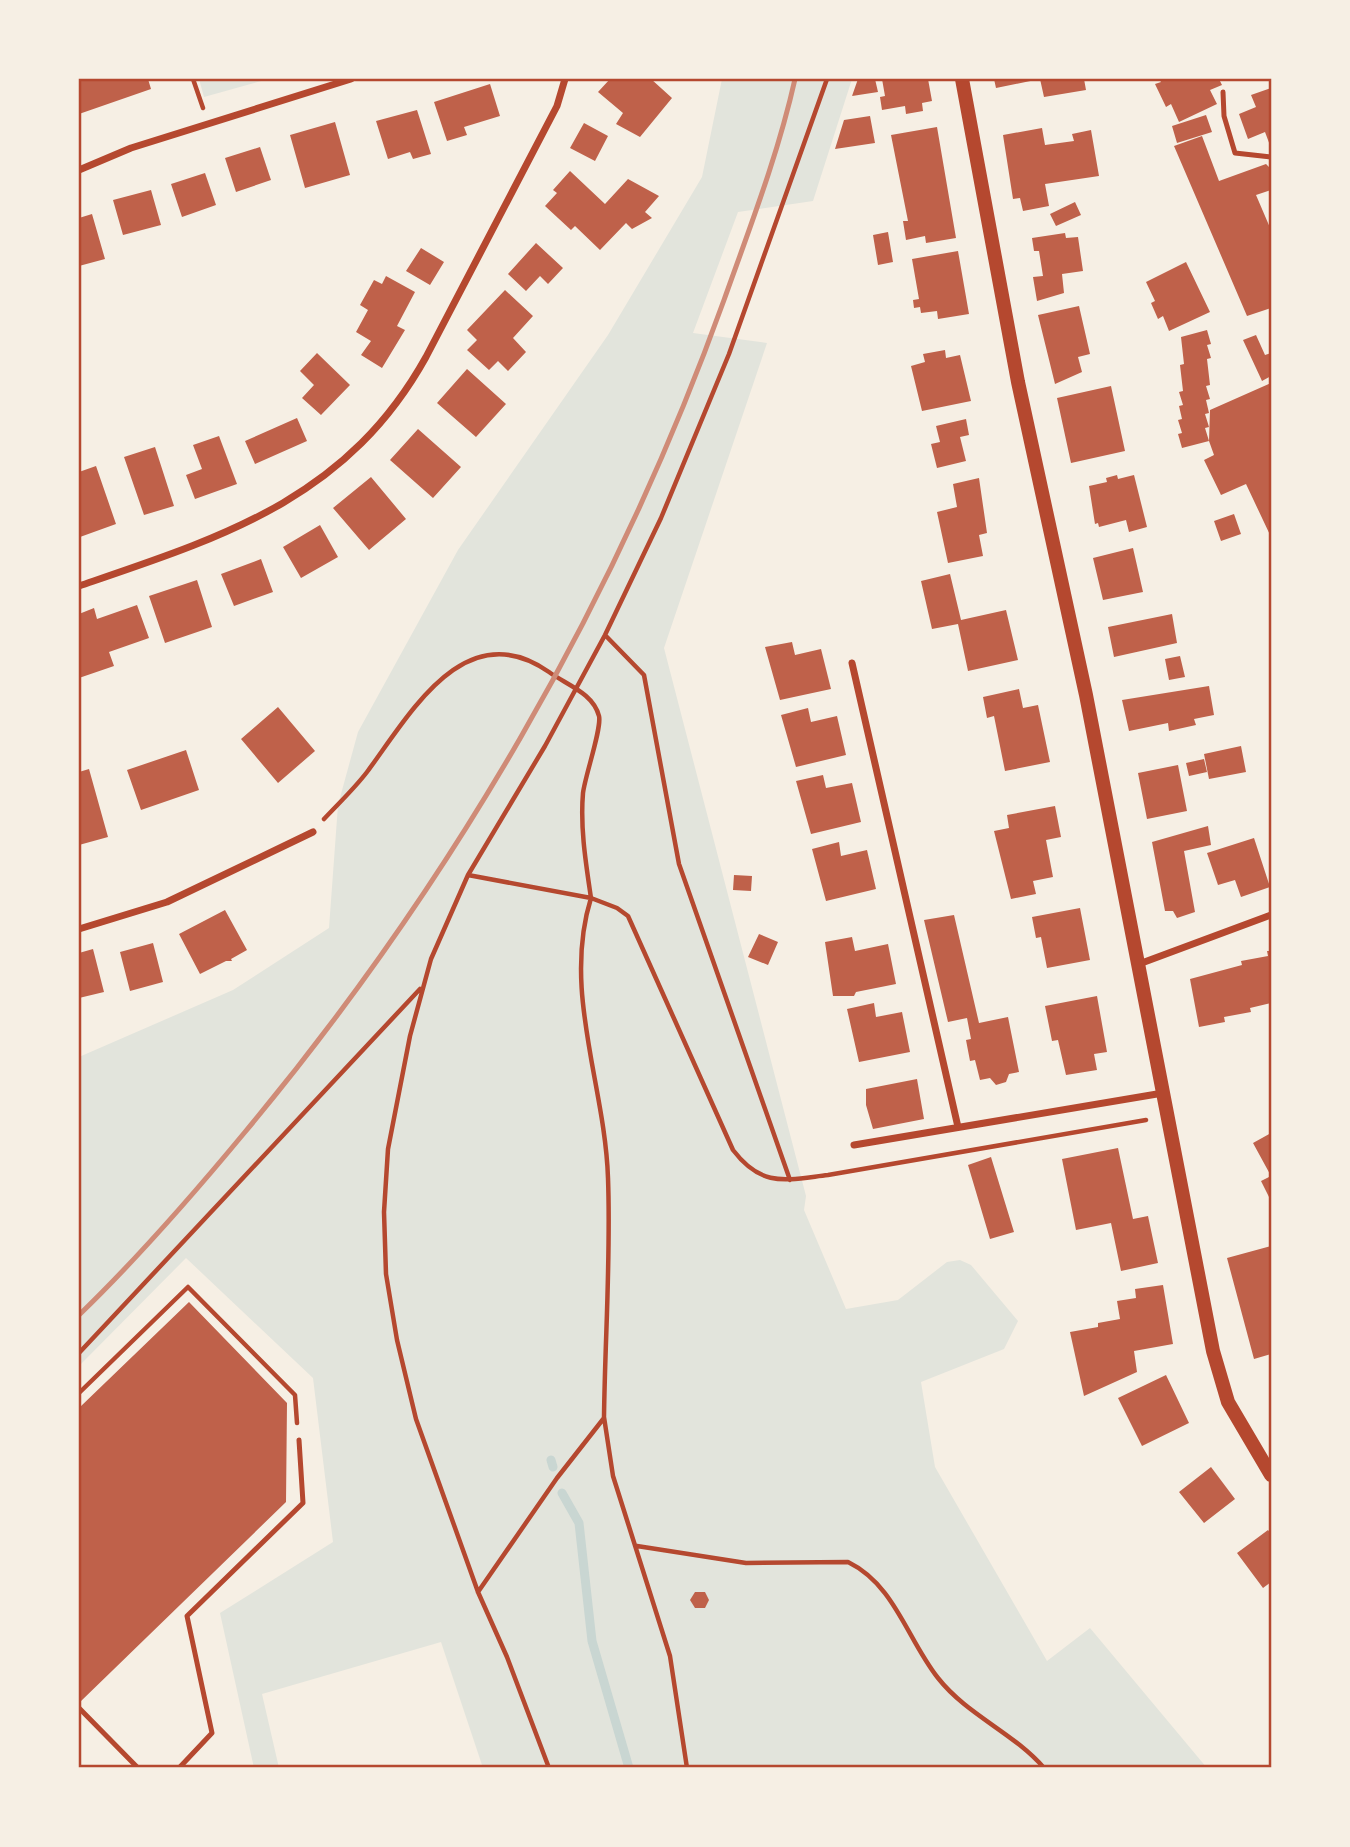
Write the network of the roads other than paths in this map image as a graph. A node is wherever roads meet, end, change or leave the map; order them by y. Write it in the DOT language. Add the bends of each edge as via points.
graph roads {
  1 [pos="351,79"];
  2 [pos="565,79"];
  3 [pos="962,79"];
  4 [pos="1223,92"];
  5 [pos="1271,157"];
  6 [pos="79,170"];
  7 [pos="79,586"];
  8 [pos="852,663"];
  9 [pos="313,832"];
  10 [pos="1271,915"];
  11 [pos="79,929"];
  12 [pos="1139,964"];
  13 [pos="1163,1093"];
  14 [pos="958,1127"];
  15 [pos="854,1145"];
  16 [pos="299,1440"];
  17 [pos="1271,1475"];
  18 [pos="79,1708"];
  19 [pos="138,1768"];
  20 [pos="179,1768"];
  1 -- 6 [label="street" via="131,148"];
  2 -- 7 [label="street" via="557,106 406,394 371,434 325,477 267,515 194,547"];
  3 -- 12 [label="main road" via="1018,382 1087,695"];
  4 -- 5 [label="lane" via="1234,153"];
  8 -- 14 [label="street"];
  9 -- 11 [label="street" via="167,902"];
  10 -- 12 [label="street"];
  12 -- 13 [label="main road"];
  13 -- 14 [label="street"];
  13 -- 17 [label="main road" via="1221,1383 1238,1422"];
  14 -- 15 [label="street"];
  16 -- 20 [label="lane" via="303,1503 187,1616 212,1733"];
  18 -- 19 [label="lane"];
}
